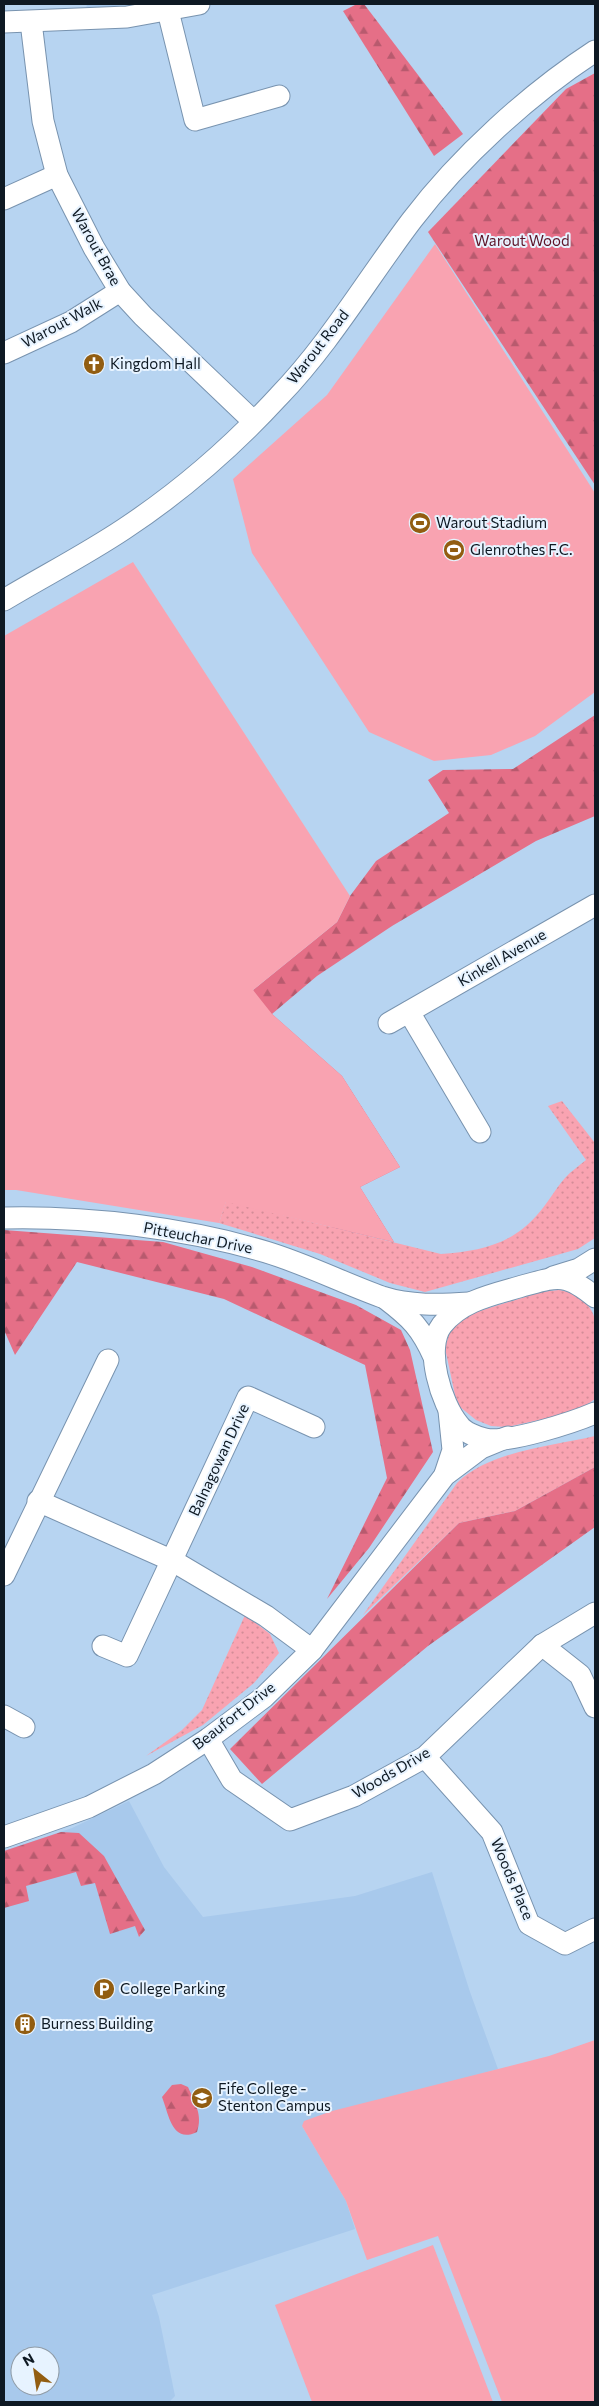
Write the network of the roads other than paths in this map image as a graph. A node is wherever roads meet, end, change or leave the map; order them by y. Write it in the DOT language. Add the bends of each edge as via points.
graph roads {
  1 [pos="199,4"];
  2 [pos="168,11"];
  3 [pos="4,22"];
  4 [pos="31,22"];
  5 [pos="595,51"];
  6 [pos="280,96"];
  7 [pos="56,175"];
  8 [pos="4,199"];
  9 [pos="120,291"];
  10 [pos="4,353"];
  11 [pos="253,421"];
  12 [pos="4,600"];
  13 [pos="595,905"];
  14 [pos="409,1012"];
  15 [pos="389,1023"];
  16 [pos="480,1132"];
  17 [pos="4,1218"];
  18 [pos="595,1259"];
  19 [pos="548,1279"];
  20 [pos="384,1297"];
  21 [pos="595,1297"];
  22 [pos="468,1302"];
  23 [pos="434,1358"];
  24 [pos="108,1360"];
  25 [pos="448,1406"];
  26 [pos="592,1416"];
  27 [pos="314,1427"];
  28 [pos="508,1437"];
  29 [pos="445,1475"];
  30 [pos="38,1502"];
  31 [pos="173,1561"];
  32 [pos="4,1575"];
  33 [pos="595,1613"];
  34 [pos="542,1644"];
  35 [pos="103,1646"];
  36 [pos="312,1650"];
  37 [pos="595,1707"];
  38 [pos="4,1716"];
  39 [pos="24,1727"];
  40 [pos="208,1739"];
  41 [pos="425,1757"];
  42 [pos="4,1837"];
  43 [pos="595,1929"];
  1 -- 2 [label="street"];
  2 -- 4 [label="street" via="127,17"];
  2 -- 6 [label="street" via="195,120"];
  3 -- 4 [label="street"];
  4 -- 7 [label="street, Warout Brae" via="43,121"];
  5 -- 11 [label="street, Warout Road" via="495,129 454,172 414,218 315,353"];
  7 -- 8 [label="street"];
  7 -- 9 [label="street, Warout Brae"];
  9 -- 10 [label="street, Warout Walk" via="71,322"];
  9 -- 11 [label="street, Warout Brae" via="142,316"];
  11 -- 12 [label="street, Warout Road" via="206,466 142,516"];
  13 -- 14 [label="street, Kinkell Avenue"];
  14 -- 15 [label="street, Kinkell Avenue"];
  14 -- 16 [label="street"];
  17 -- 20 [label="street, Pitteuchar Drive" via="149,1228 221,1240 267,1252"];
  18 -- 19 [label="street" via="579,1269"];
  19 -- 21 [label="street" via="567,1278"];
  19 -- 22 [label="street"];
  20 -- 22 [label="street, Pitteuchar Drive" via="431,1305"];
  20 -- 23 [label="street, Pitteuchar Drive" via="424,1334"];
  22 -- 23 [label="street" via="442,1326 436,1336"];
  23 -- 25 [label="street, Pitteuchar Drive"];
  24 -- 30 [label="street"];
  25 -- 28 [label="street" via="460,1426 472,1434 487,1440"];
  25 -- 29 [label="street, Beaufort Drive" via="452,1450"];
  26 -- 28 [label="street"];
  27 -- 31 [label="street, Balnagowan Drive" via="248,1398"];
  28 -- 29 [label="street, Beaufort Drive" via="481,1448"];
  29 -- 36 [label="street, Beaufort Drive"];
  30 -- 31 [label="street"];
  30 -- 32 [label="street"];
  31 -- 35 [label="street, Balnagowan Drive" via="127,1656"];
  31 -- 36 [label="street" via="266,1616"];
  33 -- 34 [label="street, Woods Drive"];
  34 -- 37 [label="street" via="580,1675"];
  34 -- 41 [label="street, Woods Drive"];
  36 -- 40 [label="street, Beaufort Drive" via="264,1697"];
  38 -- 39 [label="street"];
  40 -- 41 [label="street, Woods Drive" via="232,1780 290,1820 354,1796"];
  40 -- 42 [label="street, Beaufort Drive" via="154,1774 89,1807"];
  41 -- 43 [label="street, Woods Place" via="492,1832 529,1924 565,1944"];
}
